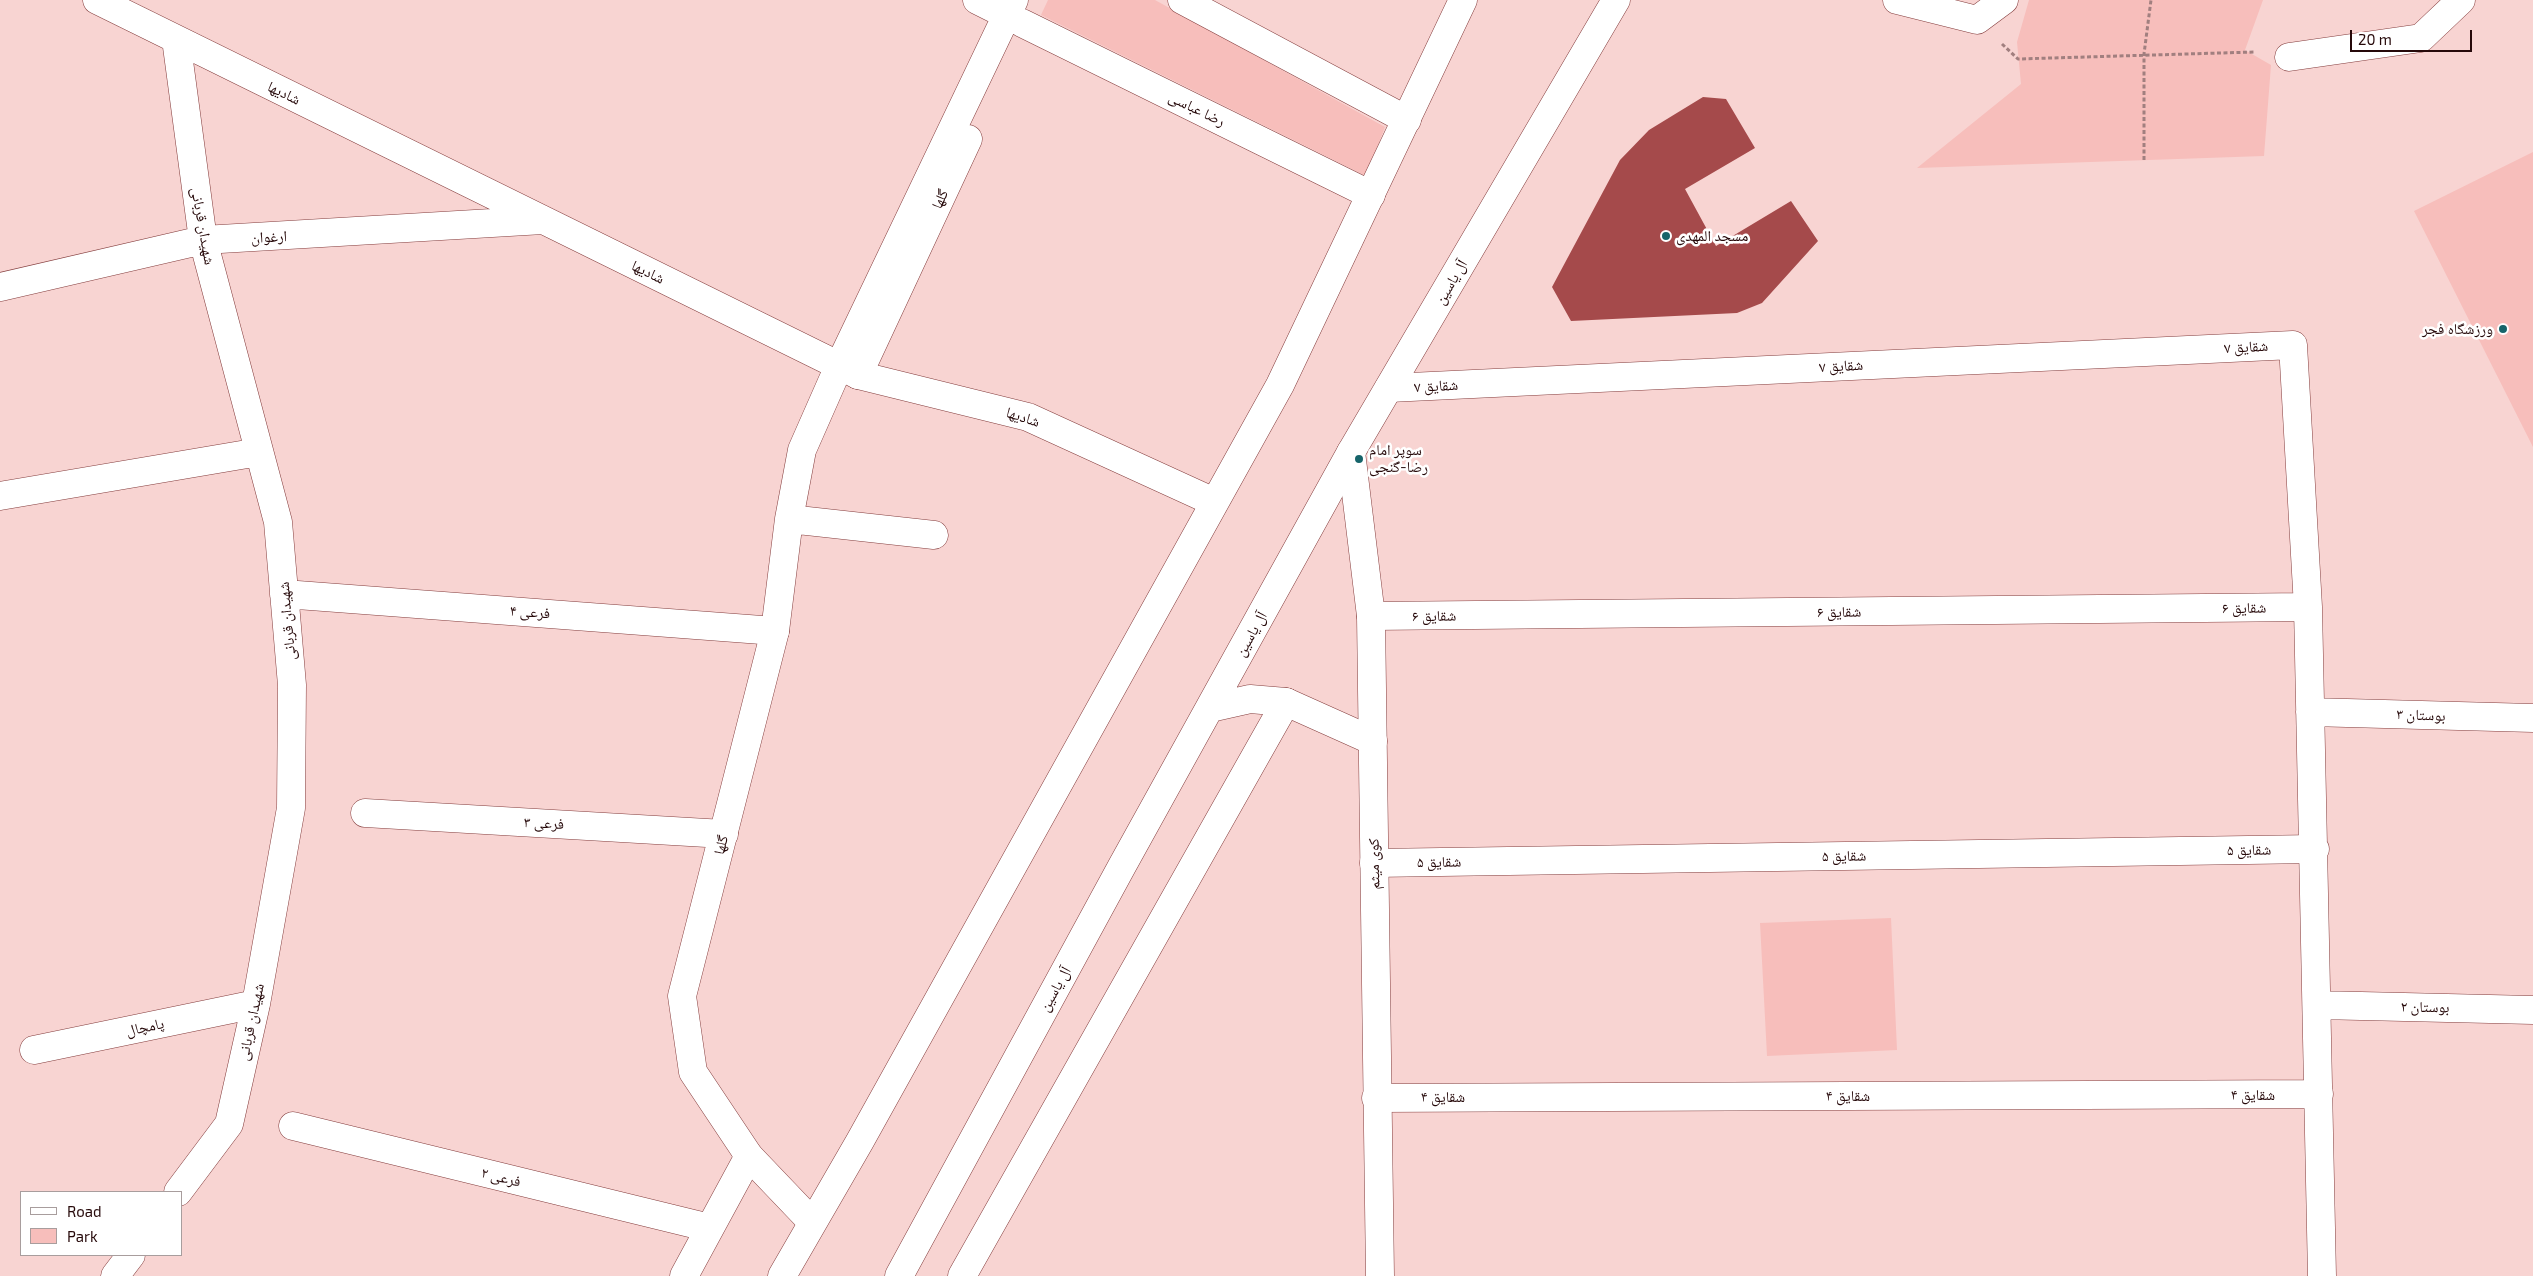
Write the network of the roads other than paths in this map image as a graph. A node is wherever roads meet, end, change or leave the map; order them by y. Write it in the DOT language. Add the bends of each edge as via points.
graph roads {
  1 [pos="97,0"];
  2 [pos="977,0"];
  3 [pos="1182,0"];
  4 [pos="1464,0"];
  5 [pos="1616,0"];
  6 [pos="1897,0"];
  7 [pos="2004,0"];
  8 [pos="2461,0"];
  9 [pos="1019,9"];
  10 [pos="176,39"];
  11 [pos="2289,57"];
  12 [pos="1407,120"];
  13 [pos="1371,195"];
  14 [pos="543,220"];
  15 [pos="203,240"];
  16 [pos="0,287"];
  17 [pos="848,370"];
  18 [pos="1389,388"];
  19 [pos="259,452"];
  20 [pos="1352,452"];
  21 [pos="0,496"];
  22 [pos="1214,502"];
  23 [pos="789,519"];
  24 [pos="934,535"];
  25 [pos="284,594"];
  26 [pos="2308,607"];
  27 [pos="1371,616"];
  28 [pos="775,631"];
  29 [pos="1286,702"];
  30 [pos="1210,708"];
  31 [pos="2310,712"];
  32 [pos="2533,718"];
  33 [pos="1372,741"];
  34 [pos="365,813"];
  35 [pos="724,834"];
  36 [pos="2315,849"];
  37 [pos="1374,863"];
  38 [pos="256,1004"];
  39 [pos="2318,1005"];
  40 [pos="2533,1010"];
  41 [pos="34,1050"];
  42 [pos="2319,1094"];
  43 [pos="1376,1098"];
  44 [pos="293,1126"];
  45 [pos="749,1156"];
  46 [pos="179,1191"];
  47 [pos="812,1222"];
  48 [pos="710,1228"];
  49 [pos="130,1256"];
  50 [pos="115,1276"];
  51 [pos="684,1276"];
  52 [pos="782,1276"];
  53 [pos="899,1276"];
  54 [pos="962,1276"];
  55 [pos="1380,1276"];
  56 [pos="2322,1276"];
  1 -- 10 [label="street, شادیها"];
  2 -- 9 [label="street, رضا عباسی"];
  3 -- 12 [label="street"];
  4 -- 12 [label="street"];
  5 -- 18 [label="street, آل یاسین"];
  6 -- 7 [label="street" via="1977,20"];
  8 -- 11 [label="street" via="2421,38"];
  9 -- 13 [label="street, رضا عباسی"];
  9 -- 17 [label="street, گلها"];
  10 -- 14 [label="street, شادیها"];
  10 -- 15 [label="street, شهیدان قربانی"];
  12 -- 13 [label="street"];
  13 -- 22 [label="street" via="1280,385"];
  14 -- 15 [label="street, ارغوان"];
  14 -- 17 [label="street, شادیها"];
  15 -- 16 [label="street, ارغوان"];
  15 -- 19 [label="street, شهیدان قربانی"];
  17 -- 22 [label="street, شادیها" via="1028,416"];
  17 -- 23 [label="street, گلها" via="802,450"];
  18 -- 20 [label="street, آل یاسین"];
  18 -- 26 [label="street, شقایق ۷" via="2293,345"];
  19 -- 21 [label="street"];
  19 -- 25 [label="street, شهیدان قربانی" via="278,522"];
  20 -- 27 [label="street, کوی میثم"];
  20 -- 30 [label="street, آل یاسین"];
  22 -- 47 [label="street"];
  23 -- 24 [label="street"];
  23 -- 28 [label="street, گلها"];
  25 -- 28 [label="street, فرعی ۴"];
  25 -- 38 [label="street, شهیدان قربانی" via="292,685 291,808"];
  26 -- 27 [label="street, شقایق ۶"];
  26 -- 31 [label="street"];
  27 -- 33 [label="street, کوی میثم"];
  28 -- 35 [label="street, گلها"];
  29 -- 30 [label="street" via="1250,699"];
  29 -- 33 [label="street"];
  29 -- 54 [label="street"];
  30 -- 53 [label="street, آل یاسین"];
  31 -- 32 [label="street, بوستان ۳"];
  31 -- 36 [label="street"];
  33 -- 37 [label="street, کوی میثم"];
  34 -- 35 [label="street, فرعی ۳"];
  35 -- 45 [label="street, گلها" via="682,996 693,1072"];
  36 -- 37 [label="street, شقایق ۵"];
  36 -- 39 [label="street"];
  37 -- 43 [label="street, کوی میثم"];
  38 -- 41 [label="street, پامچال"];
  38 -- 46 [label="street, شهیدان قربانی" via="229,1124"];
  39 -- 40 [label="street, بوستان ۲"];
  39 -- 42 [label="street"];
  42 -- 43 [label="street, شقایق ۴"];
  42 -- 56 [label="street"];
  43 -- 55 [label="street, کوی میثم"];
  44 -- 48 [label="street, فرعی ۲"];
  45 -- 47 [label="street, گلها"];
  45 -- 48 [label="street"];
  47 -- 52 [label="street"];
  48 -- 51 [label="street"];
  49 -- 50 [label="street"];
}
